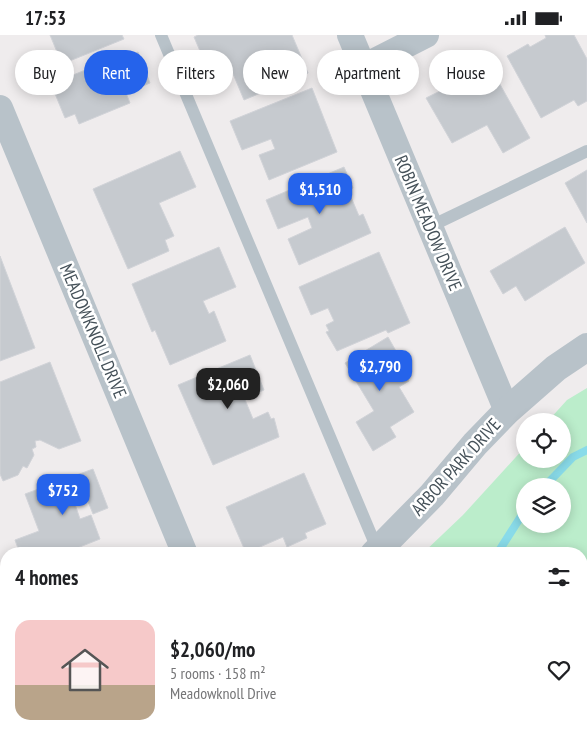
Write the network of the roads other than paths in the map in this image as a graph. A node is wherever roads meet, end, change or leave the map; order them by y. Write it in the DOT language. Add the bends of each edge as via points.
graph roads {
  1 [pos="161,35"];
  2 [pos="350,35"];
  3 [pos="426,35"];
  4 [pos="356,50"];
  5 [pos="396,50"];
  6 [pos="375,95"];
  7 [pos="0,108"];
  8 [pos="587,151"];
  9 [pos="429,227"];
  10 [pos="587,347"];
  11 [pos="506,411"];
  12 [pos="182,547"];
  13 [pos="374,547"];
  14 [pos="381,547"];
  1 -- 13 [label="lane"];
  2 -- 4 [label="street, ROBIN MEADOW DRIVE"];
  3 -- 5 [label="street"];
  6 -- 9 [label="street, ROBIN MEADOW DRIVE"];
  7 -- 12 [label="street, MEADOWKNOLL DRIVE"];
  8 -- 9 [label="lane"];
  9 -- 11 [label="street, ROBIN MEADOW DRIVE"];
  10 -- 11 [label="street, ARBOR PARK DRIVE" via="556,368"];
  11 -- 14 [label="street, ARBOR PARK DRIVE"];
}
